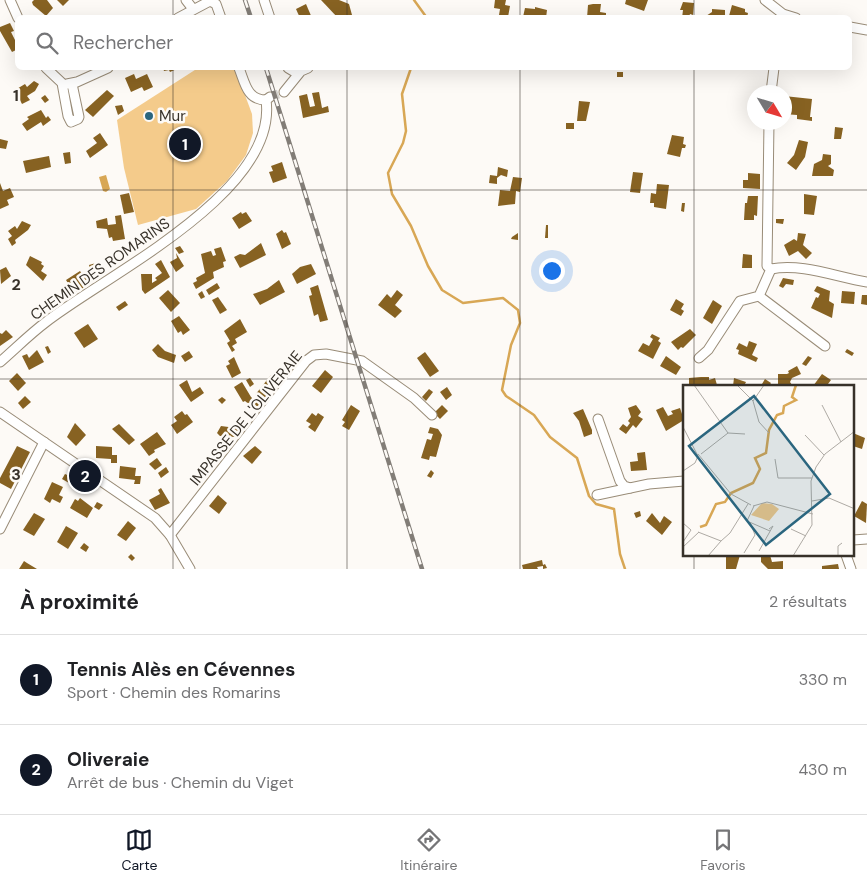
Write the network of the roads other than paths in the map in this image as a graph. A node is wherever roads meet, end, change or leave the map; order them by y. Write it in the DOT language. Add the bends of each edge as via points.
graph roads {
  1 [pos="10,0"];
  2 [pos="186,0"];
  3 [pos="264,0"];
  4 [pos="764,0"];
  5 [pos="193,9"];
  6 [pos="17,15"];
  7 [pos="183,15"];
  8 [pos="220,15"];
  9 [pos="269,15"];
  10 [pos="788,15"];
  11 [pos="852,27"];
  12 [pos="867,30"];
  13 [pos="48,70"];
  14 [pos="104,70"];
  15 [pos="240,70"];
  16 [pos="291,70"];
  17 [pos="305,70"];
  18 [pos="774,70"];
  19 [pos="298,74"];
  20 [pos="62,83"];
  21 [pos="72,84"];
  22 [pos="772,85"];
  23 [pos="284,92"];
  24 [pos="769,130"];
  25 [pos="771,269"];
  26 [pos="867,282"];
  27 [pos="759,296"];
  28 [pos="825,346"];
  29 [pos="699,358"];
  30 [pos="0,362"];
  31 [pos="0,412"];
  32 [pos="432,415"];
  33 [pos="598,419"];
  34 [pos="44,442"];
  35 [pos="683,482"];
  36 [pos="630,488"];
  37 [pos="597,495"];
  38 [pos="0,529"];
  39 [pos="170,535"];
  40 [pos="867,539"];
  41 [pos="854,540"];
  42 [pos="846,556"];
  43 [pos="190,569"];
  44 [pos="851,569"];
  1 -- 6 [label="street"];
  2 -- 5 [label="street"];
  3 -- 9 [label="street"];
  4 -- 10 [label="street"];
  5 -- 7 [label="street"];
  5 -- 8 [label="street" via="210,1 216,4"];
  11 -- 12 [label="street"];
  13 -- 20 [label="street"];
  14 -- 21 [label="street"];
  15 -- 30 [label="street, CHEMIN DES ROMARINS" via="253,98 268,98 268,110 256,149 226,191 156,250 46,322"];
  16 -- 19 [label="street"];
  17 -- 19 [label="street"];
  18 -- 22 [label="street"];
  19 -- 23 [label="street"];
  20 -- 21 [label="street"];
  20 -- 21 [label="street" via="71,122 79,117"];
  24 -- 25 [label="street" via="766,259"];
  25 -- 26 [label="street" via="803,269"];
  25 -- 27 [label="street"];
  27 -- 28 [label="street"];
  27 -- 29 [label="street" via="740,301 708,350"];
  31 -- 34 [label="street"];
  32 -- 39 [label="street, IMPASSE DE L'OLIVERAIE" via="362,361 314,355"];
  33 -- 36 [label="street" via="620,481"];
  34 -- 38 [label="street"];
  34 -- 39 [label="street" via="155,518"];
  35 -- 36 [label="street"];
  36 -- 37 [label="street"];
  39 -- 43 [label="street"];
  40 -- 41 [label="street"];
  42 -- 44 [label="street"];
}
